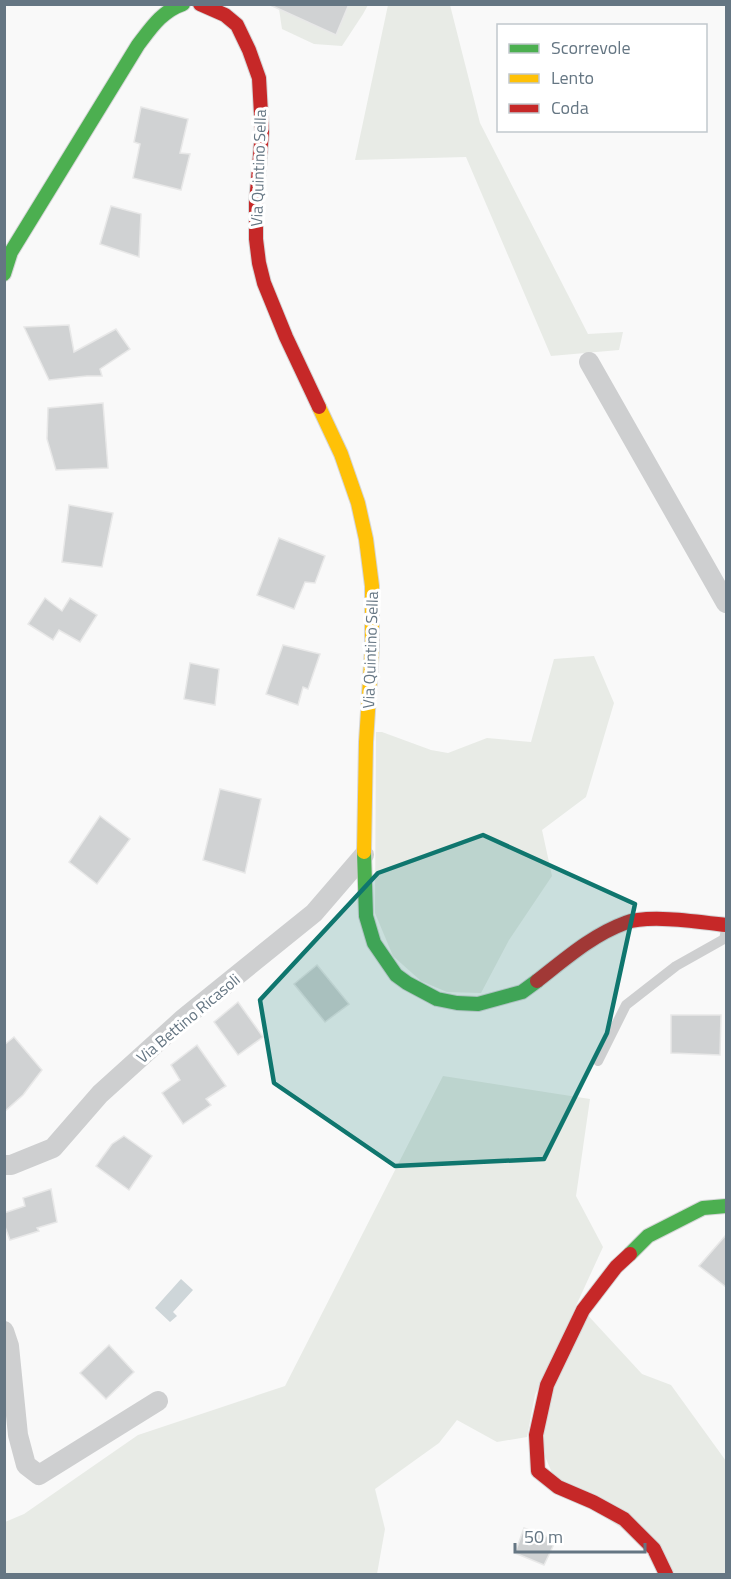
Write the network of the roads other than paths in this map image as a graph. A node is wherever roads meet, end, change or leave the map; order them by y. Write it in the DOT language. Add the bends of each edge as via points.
graph roads {
  1 [pos="200,4"];
  2 [pos="176,5"];
  3 [pos="4,274"];
  4 [pos="589,362"];
  5 [pos="726,603"];
  6 [pos="364,855"];
  7 [pos="726,925"];
  8 [pos="726,930"];
  9 [pos="598,1061"];
  10 [pos="4,1165"];
  11 [pos="726,1206"];
  12 [pos="4,1331"];
  13 [pos="158,1401"];
  14 [pos="666,1575"];
  1 -- 6 [label="street, Via Quintino Sella" via="237,25 259,78 259,263 286,337 341,454 366,539 372,586 372,648"];
  2 -- 3 [label="street" via="154,23 138,45 11,252"];
  4 -- 5 [label="street"];
  6 -- 7 [label="street, Via Quintino Sella" via="366,916 374,942 396,975 437,999 478,1004 522,992 585,945 627,922 656,919"];
  6 -- 10 [label="street, Via Bettino Ricasoli" via="314,913 184,1018 100,1094 53,1148"];
  8 -- 9 [label="lane" via="724,939 676,966 626,1005"];
  11 -- 14 [label="street" via="703,1208 648,1236 616,1267 583,1310 547,1385 536,1435 538,1471 558,1487 624,1519 654,1549"];
  12 -- 13 [label="street" via="18,1435 26,1466 39,1475"];
}
